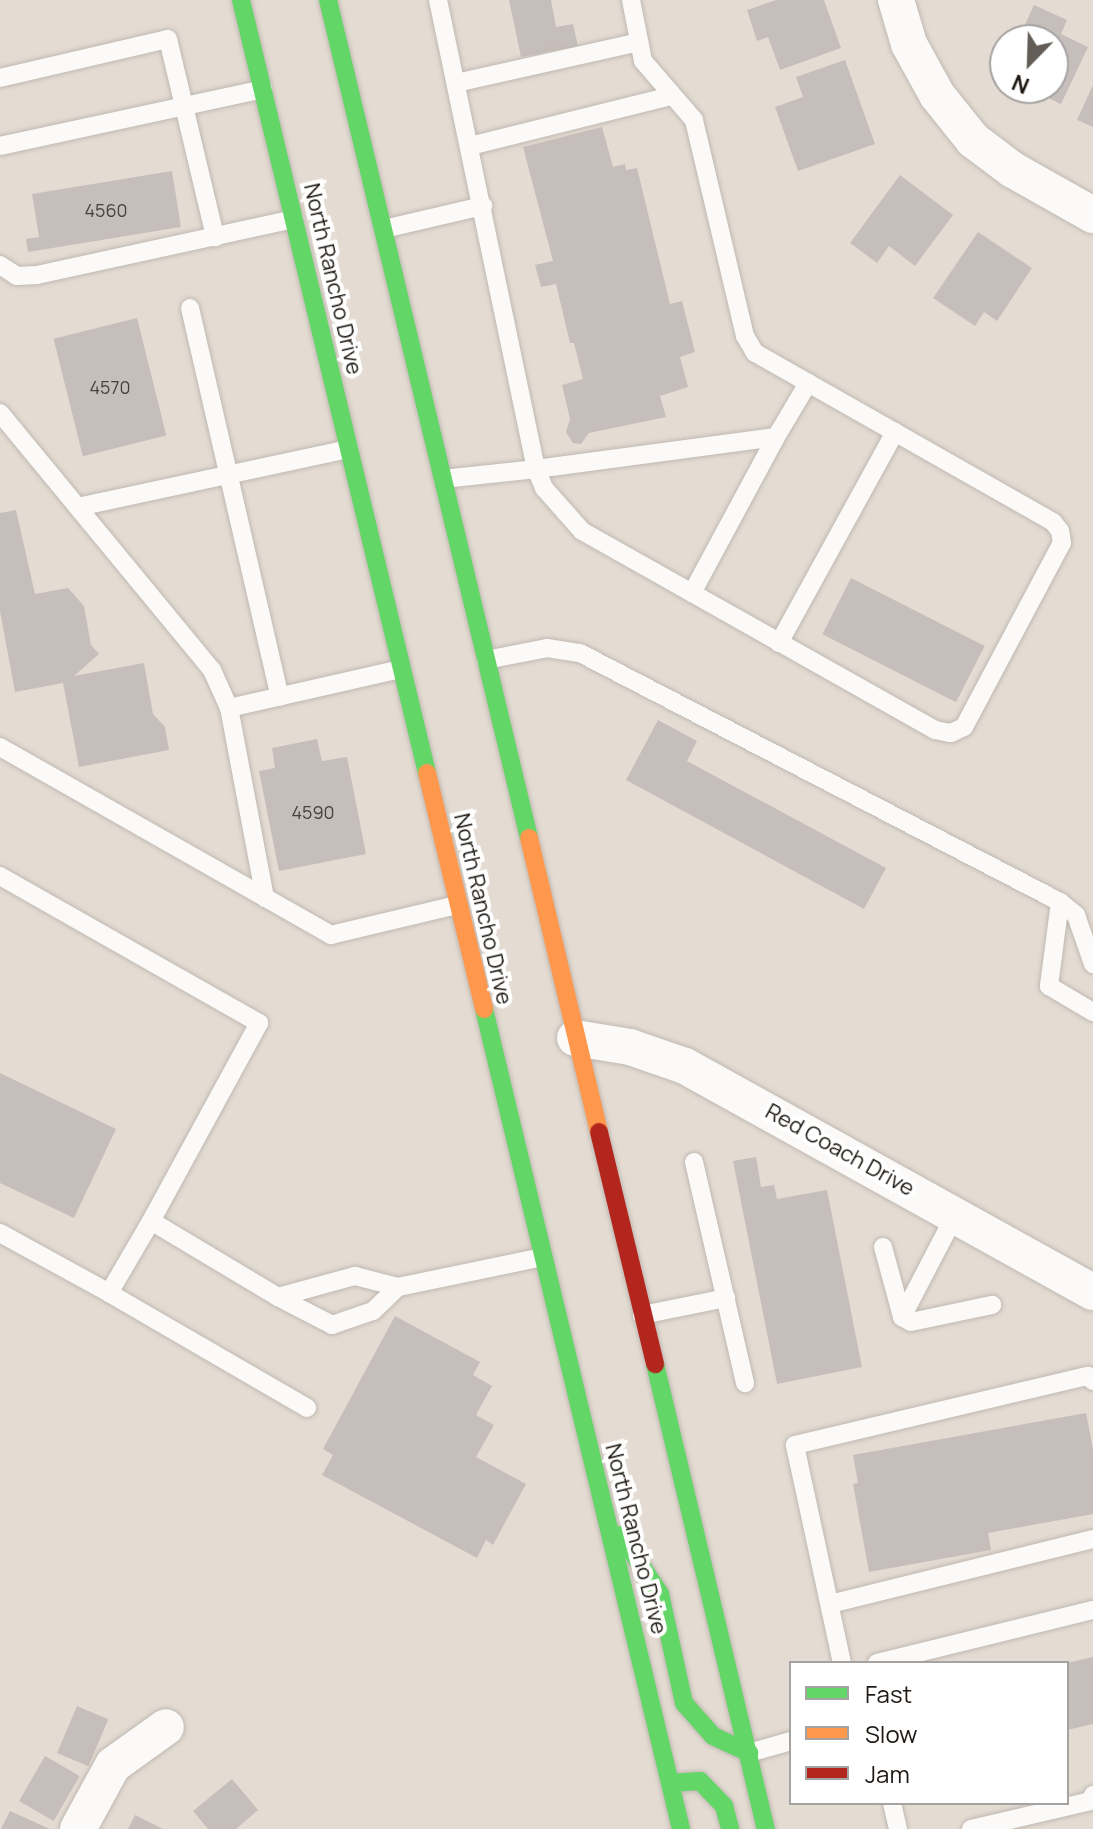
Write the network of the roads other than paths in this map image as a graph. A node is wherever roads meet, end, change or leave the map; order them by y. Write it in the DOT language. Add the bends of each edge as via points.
graph roads {
  1 [pos="241,0"];
  2 [pos="328,0"];
  3 [pos="438,0"];
  4 [pos="631,0"];
  5 [pos="896,0"];
  6 [pos="639,42"];
  7 [pos="0,78"];
  8 [pos="456,83"];
  9 [pos="263,89"];
  10 [pos="670,96"];
  11 [pos="182,107"];
  12 [pos="0,146"];
  13 [pos="470,146"];
  14 [pos="483,206"];
  15 [pos="1093,215"];
  16 [pos="294,219"];
  17 [pos="384,229"];
  18 [pos="215,237"];
  19 [pos="0,265"];
  20 [pos="190,308"];
  21 [pos="808,383"];
  22 [pos="0,413"];
  23 [pos="895,432"];
  24 [pos="776,437"];
  25 [pos="349,449"];
  26 [pos="536,469"];
  27 [pos="228,474"];
  28 [pos="443,479"];
  29 [pos="78,507"];
  30 [pos="692,593"];
  31 [pos="779,643"];
  32 [pos="486,660"];
  33 [pos="401,669"];
  34 [pos="280,697"];
  35 [pos="229,708"];
  36 [pos="0,747"];
  37 [pos="0,876"];
  38 [pos="265,898"];
  39 [pos="1060,902"];
  40 [pos="457,905"];
  41 [pos="1093,964"];
  42 [pos="1093,1012"];
  43 [pos="575,1038"];
  44 [pos="694,1162"];
  45 [pos="955,1215"];
  46 [pos="151,1221"];
  47 [pos="0,1233"];
  48 [pos="883,1247"];
  49 [pos="543,1257"];
  50 [pos="398,1287"];
  51 [pos="1093,1292"];
  52 [pos="109,1293"];
  53 [pos="278,1297"];
  54 [pos="726,1298"];
  55 [pos="992,1305"];
  56 [pos="642,1315"];
  57 [pos="902,1317"];
  58 [pos="1091,1374"];
  59 [pos="745,1383"];
  60 [pos="307,1408"];
  61 [pos="604,1509"];
  62 [pos="1093,1539"];
  63 [pos="830,1604"];
  64 [pos="1093,1610"];
  65 [pos="842,1661"];
  66 [pos="885,1661"];
  67 [pos="166,1727"];
  68 [pos="789,1742"];
  69 [pos="749,1753"];
  70 [pos="670,1783"];
  71 [pos="1093,1795"];
  72 [pos="892,1805"];
  73 [pos="78,1829"];
  74 [pos="681,1829"];
  75 [pos="730,1829"];
  76 [pos="766,1829"];
  77 [pos="898,1829"];
  78 [pos="971,1829"];
  1 -- 9 [label="main road, North Rancho Drive"];
  2 -- 17 [label="main road"];
  3 -- 8 [label="lane"];
  4 -- 6 [label="lane"];
  5 -- 15 [label="street" via="909,44 937,95 973,140 1013,170"];
  6 -- 8 [label="lane"];
  6 -- 10 [label="lane" via="643,61"];
  7 -- 11 [label="lane" via="168,39"];
  8 -- 13 [label="lane"];
  9 -- 11 [label="lane"];
  9 -- 16 [label="main road, North Rancho Drive"];
  10 -- 13 [label="lane"];
  10 -- 21 [label="lane" via="694,120 745,336 755,353"];
  11 -- 12 [label="lane"];
  11 -- 18 [label="lane"];
  13 -- 14 [label="lane"];
  14 -- 17 [label="lane"];
  14 -- 26 [label="lane"];
  16 -- 18 [label="lane"];
  16 -- 25 [label="main road, North Rancho Drive"];
  17 -- 28 [label="main road"];
  18 -- 19 [label="lane" via="37,275 17,276"];
  20 -- 27 [label="lane"];
  21 -- 23 [label="lane"];
  21 -- 24 [label="lane"];
  22 -- 29 [label="lane"];
  23 -- 31 [label="lane"];
  23 -- 31 [label="lane" via="1053,522 1060,531 1062,543 964,727 951,733 935,730"];
  24 -- 26 [label="lane"];
  24 -- 30 [label="lane"];
  25 -- 27 [label="lane"];
  25 -- 33 [label="main road, North Rancho Drive"];
  26 -- 28 [label="lane"];
  26 -- 30 [label="lane" via="544,488 582,531"];
  27 -- 29 [label="lane"];
  27 -- 34 [label="lane"];
  28 -- 32 [label="main road"];
  29 -- 35 [label="lane" via="212,670"];
  30 -- 31 [label="lane"];
  32 -- 39 [label="lane" via="547,648 580,653"];
  32 -- 43 [label="main road"];
  33 -- 34 [label="lane"];
  33 -- 40 [label="main road, North Rancho Drive"];
  34 -- 35 [label="lane"];
  35 -- 38 [label="lane"];
  36 -- 38 [label="lane"];
  37 -- 46 [label="lane" via="259,1023"];
  38 -- 40 [label="lane" via="331,935"];
  39 -- 41 [label="lane" via="1076,915"];
  39 -- 42 [label="lane" via="1049,986"];
  40 -- 49 [label="main road, North Rancho Drive"];
  43 -- 45 [label="street, Red Coach Drive" via="630,1047 685,1066"];
  43 -- 56 [label="main road"];
  44 -- 54 [label="lane"];
  45 -- 51 [label="street, Red Coach Drive"];
  45 -- 57 [label="lane"];
  46 -- 52 [label="lane"];
  46 -- 53 [label="lane"];
  47 -- 52 [label="lane"];
  48 -- 57 [label="lane"];
  49 -- 50 [label="lane"];
  49 -- 61 [label="main road, North Rancho Drive"];
  50 -- 53 [label="lane" via="355,1276"];
  50 -- 53 [label="lane" via="373,1311 332,1325"];
  52 -- 60 [label="lane"];
  54 -- 56 [label="lane"];
  54 -- 59 [label="lane"];
  55 -- 57 [label="lane" via="911,1322"];
  56 -- 69 [label="main road"];
  58 -- 63 [label="lane" via="795,1445"];
  61 -- 69 [label="main road" via="660,1594 684,1703 713,1736"];
  61 -- 70 [label="main road, North Rancho Drive"];
  62 -- 63 [label="lane"];
  63 -- 65 [label="lane"];
  64 -- 66 [label="lane"];
  67 -- 73 [label="street" via="113,1765"];
  68 -- 69 [label="lane"];
  69 -- 76 [label="main road"];
  70 -- 74 [label="main road, North Rancho Drive"];
  70 -- 75 [label="main road" via="700,1781 724,1806"];
  71 -- 78 [label="lane" via="1090,1801"];
  72 -- 77 [label="lane"];
}
